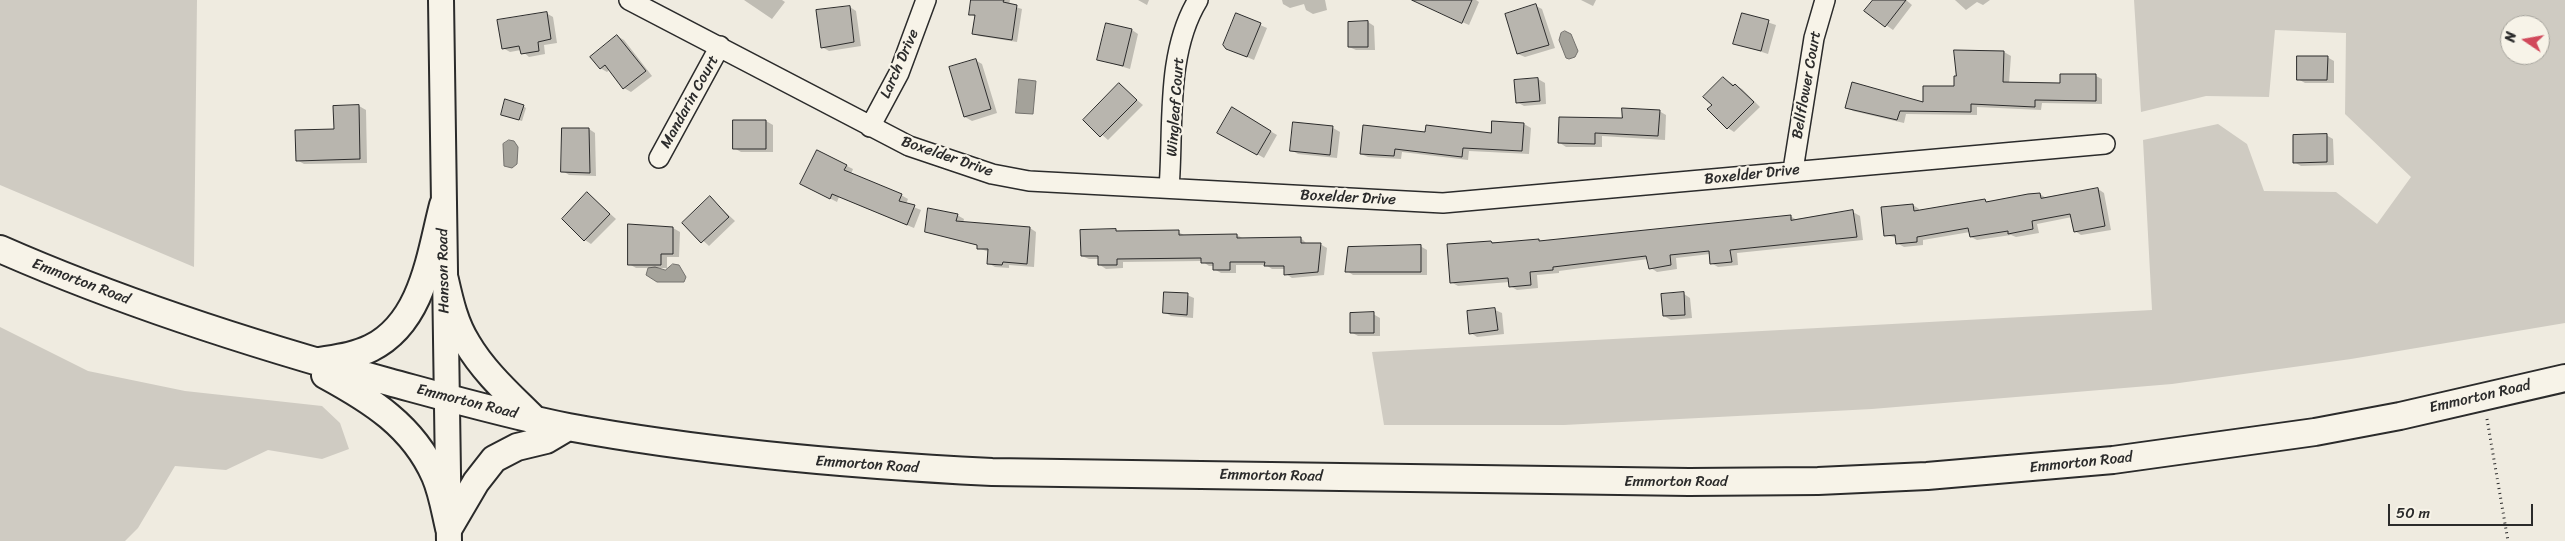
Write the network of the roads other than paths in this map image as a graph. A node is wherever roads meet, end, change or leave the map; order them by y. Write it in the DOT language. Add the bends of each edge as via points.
graph roads {
  1 [pos="441,0"];
  2 [pos="629,0"];
  3 [pos="926,0"];
  4 [pos="1198,0"];
  5 [pos="1826,0"];
  6 [pos="720,46"];
  7 [pos="870,126"];
  8 [pos="2106,144"];
  9 [pos="659,158"];
  10 [pos="1793,170"];
  11 [pos="1169,188"];
  12 [pos="443,205"];
  13 [pos="0,249"];
  14 [pos="445,280"];
  15 [pos="285,353"];
  16 [pos="314,362"];
  17 [pos="2565,378"];
  18 [pos="447,398"];
  19 [pos="534,420"];
  20 [pos="568,427"];
  21 [pos="449,535"];
  1 -- 12 [label="street, Hanson Road"];
  2 -- 6 [label="street, Boxelder Drive"];
  3 -- 7 [label="street, Larch Drive" via="899,74"];
  4 -- 11 [label="street, Wingleaf Court" via="1181,44 1175,81"];
  5 -- 10 [label="street, Bellflower Court" via="1814,38"];
  6 -- 7 [label="street, Boxelder Drive"];
  6 -- 9 [label="street, Mandarin Court"];
  7 -- 11 [label="street, Boxelder Drive" via="909,146 992,174 1029,181"];
  8 -- 10 [label="street, Boxelder Drive"];
  10 -- 11 [label="street, Boxelder Drive" via="1442,203"];
  12 -- 14 [label="street, Hanson Road"];
  12 -- 16 [label="main road" via="423,282 412,306 389,337 371,348"];
  13 -- 15 [label="main road, Emmorton Road" via="103,292"];
  14 -- 18 [label="street, Hanson Road"];
  14 -- 19 [label="main road" via="454,316 470,349"];
  15 -- 16 [label="main road, Emmorton Road"];
  15 -- 21 [label="main road" via="361,395 410,434 436,478"];
  16 -- 18 [label="main road, Emmorton Road"];
  17 -- 20 [label="main road, Emmorton Road" via="2315,432 2141,457 2021,470 1818,481 992,472 813,462"];
  18 -- 19 [label="main road, Emmorton Road"];
  18 -- 21 [label="street, Hanson Road"];
  19 -- 20 [label="main road, Emmorton Road"];
  20 -- 21 [label="main road" via="546,440 517,446 494,459 476,482"];
}
